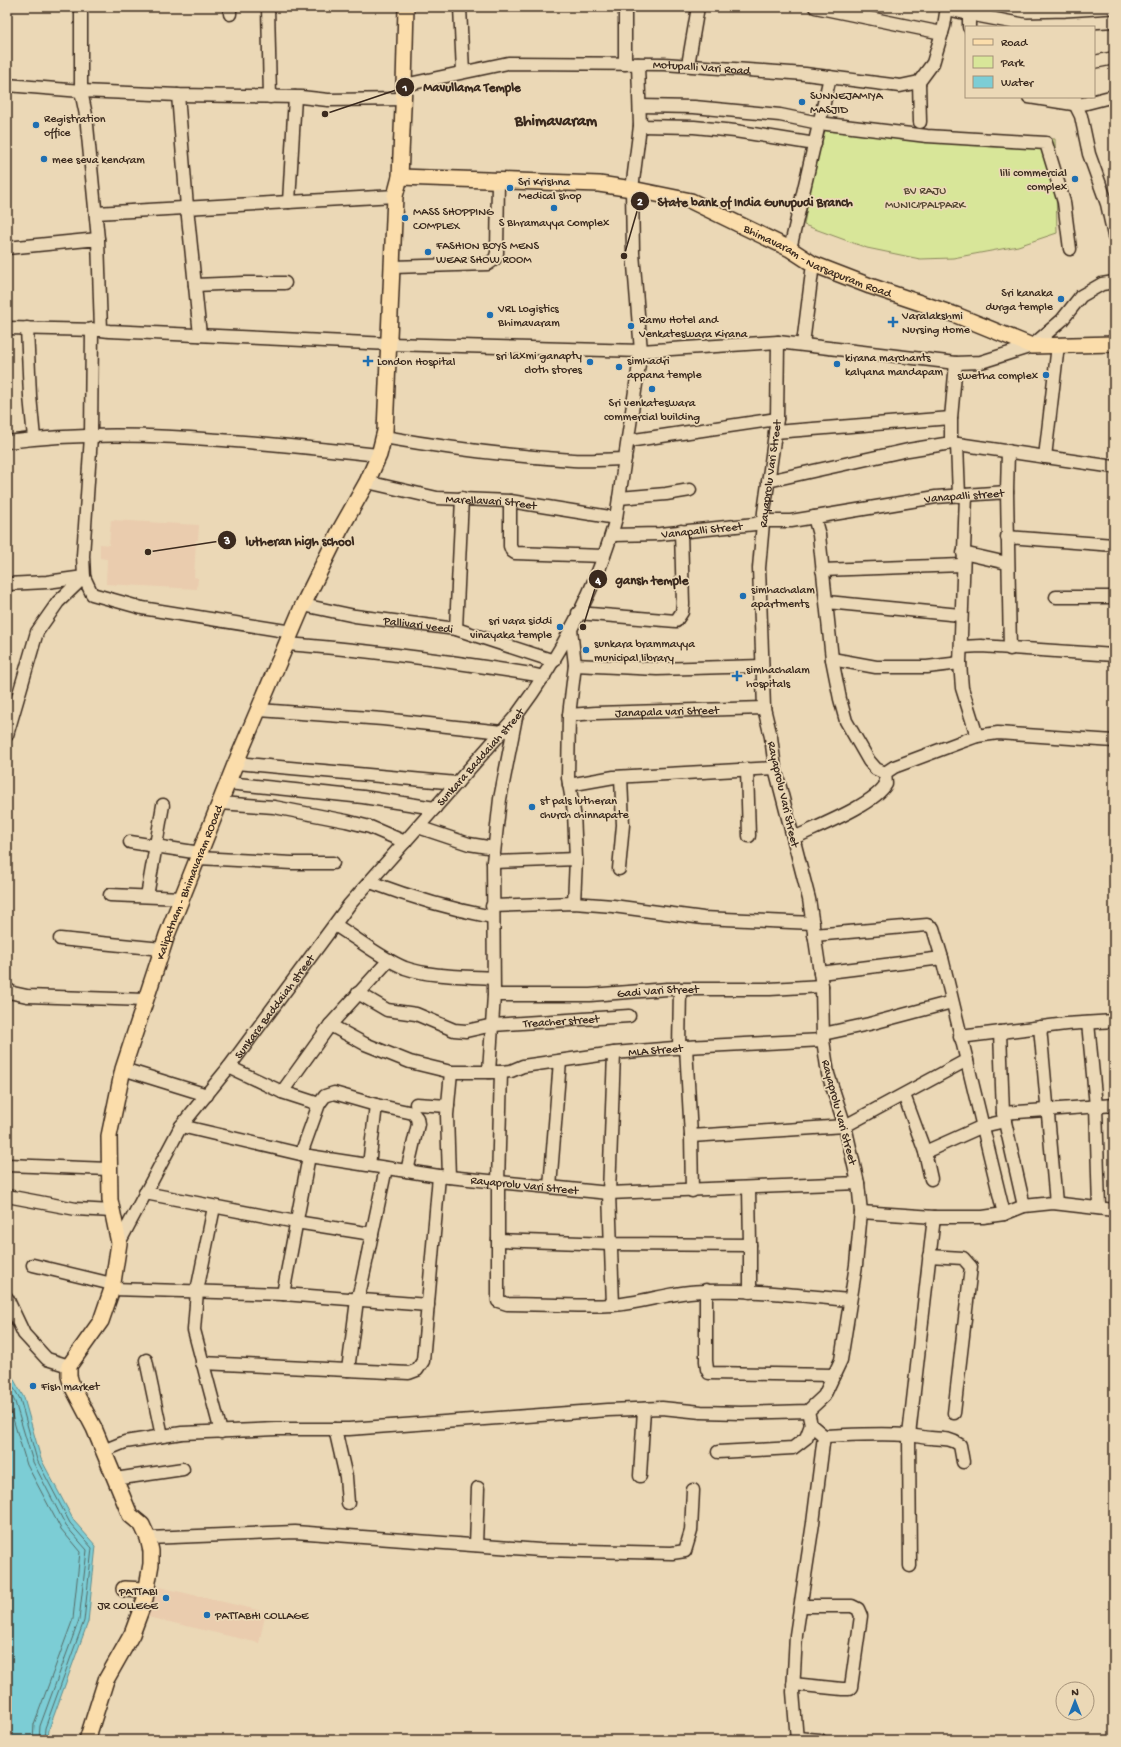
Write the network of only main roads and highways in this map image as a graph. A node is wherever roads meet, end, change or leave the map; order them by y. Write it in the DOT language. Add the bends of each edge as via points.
graph roads {
  1 [pos="406,7"];
  2 [pos="400,177"];
  3 [pos="1114,344"];
  4 [pos="124,1589"];
  5 [pos="146,1590"];
  6 [pos="87,1740"];
  1 -- 2 [label="main road, Kalipatnam - Bhimavaram ROoad"];
  2 -- 3 [label="main road, Bhimavaram - Narsapuram Road" via="599,184 691,201 790,249 813,264 956,315 1032,346"];
  2 -- 5 [label="main road, Kalipatnam - Bhimavaram ROoad" via="395,196 385,431 379,455 303,604 220,802 162,949 123,1069 109,1136 110,1200 119,1243 112,1287 101,1321 69,1366 69,1376 130,1515 142,1525 148,1538 151,1564"];
  4 -- 5 [label="main road"];
  5 -- 6 [label="main road" via="132,1634 106,1680"];
}
